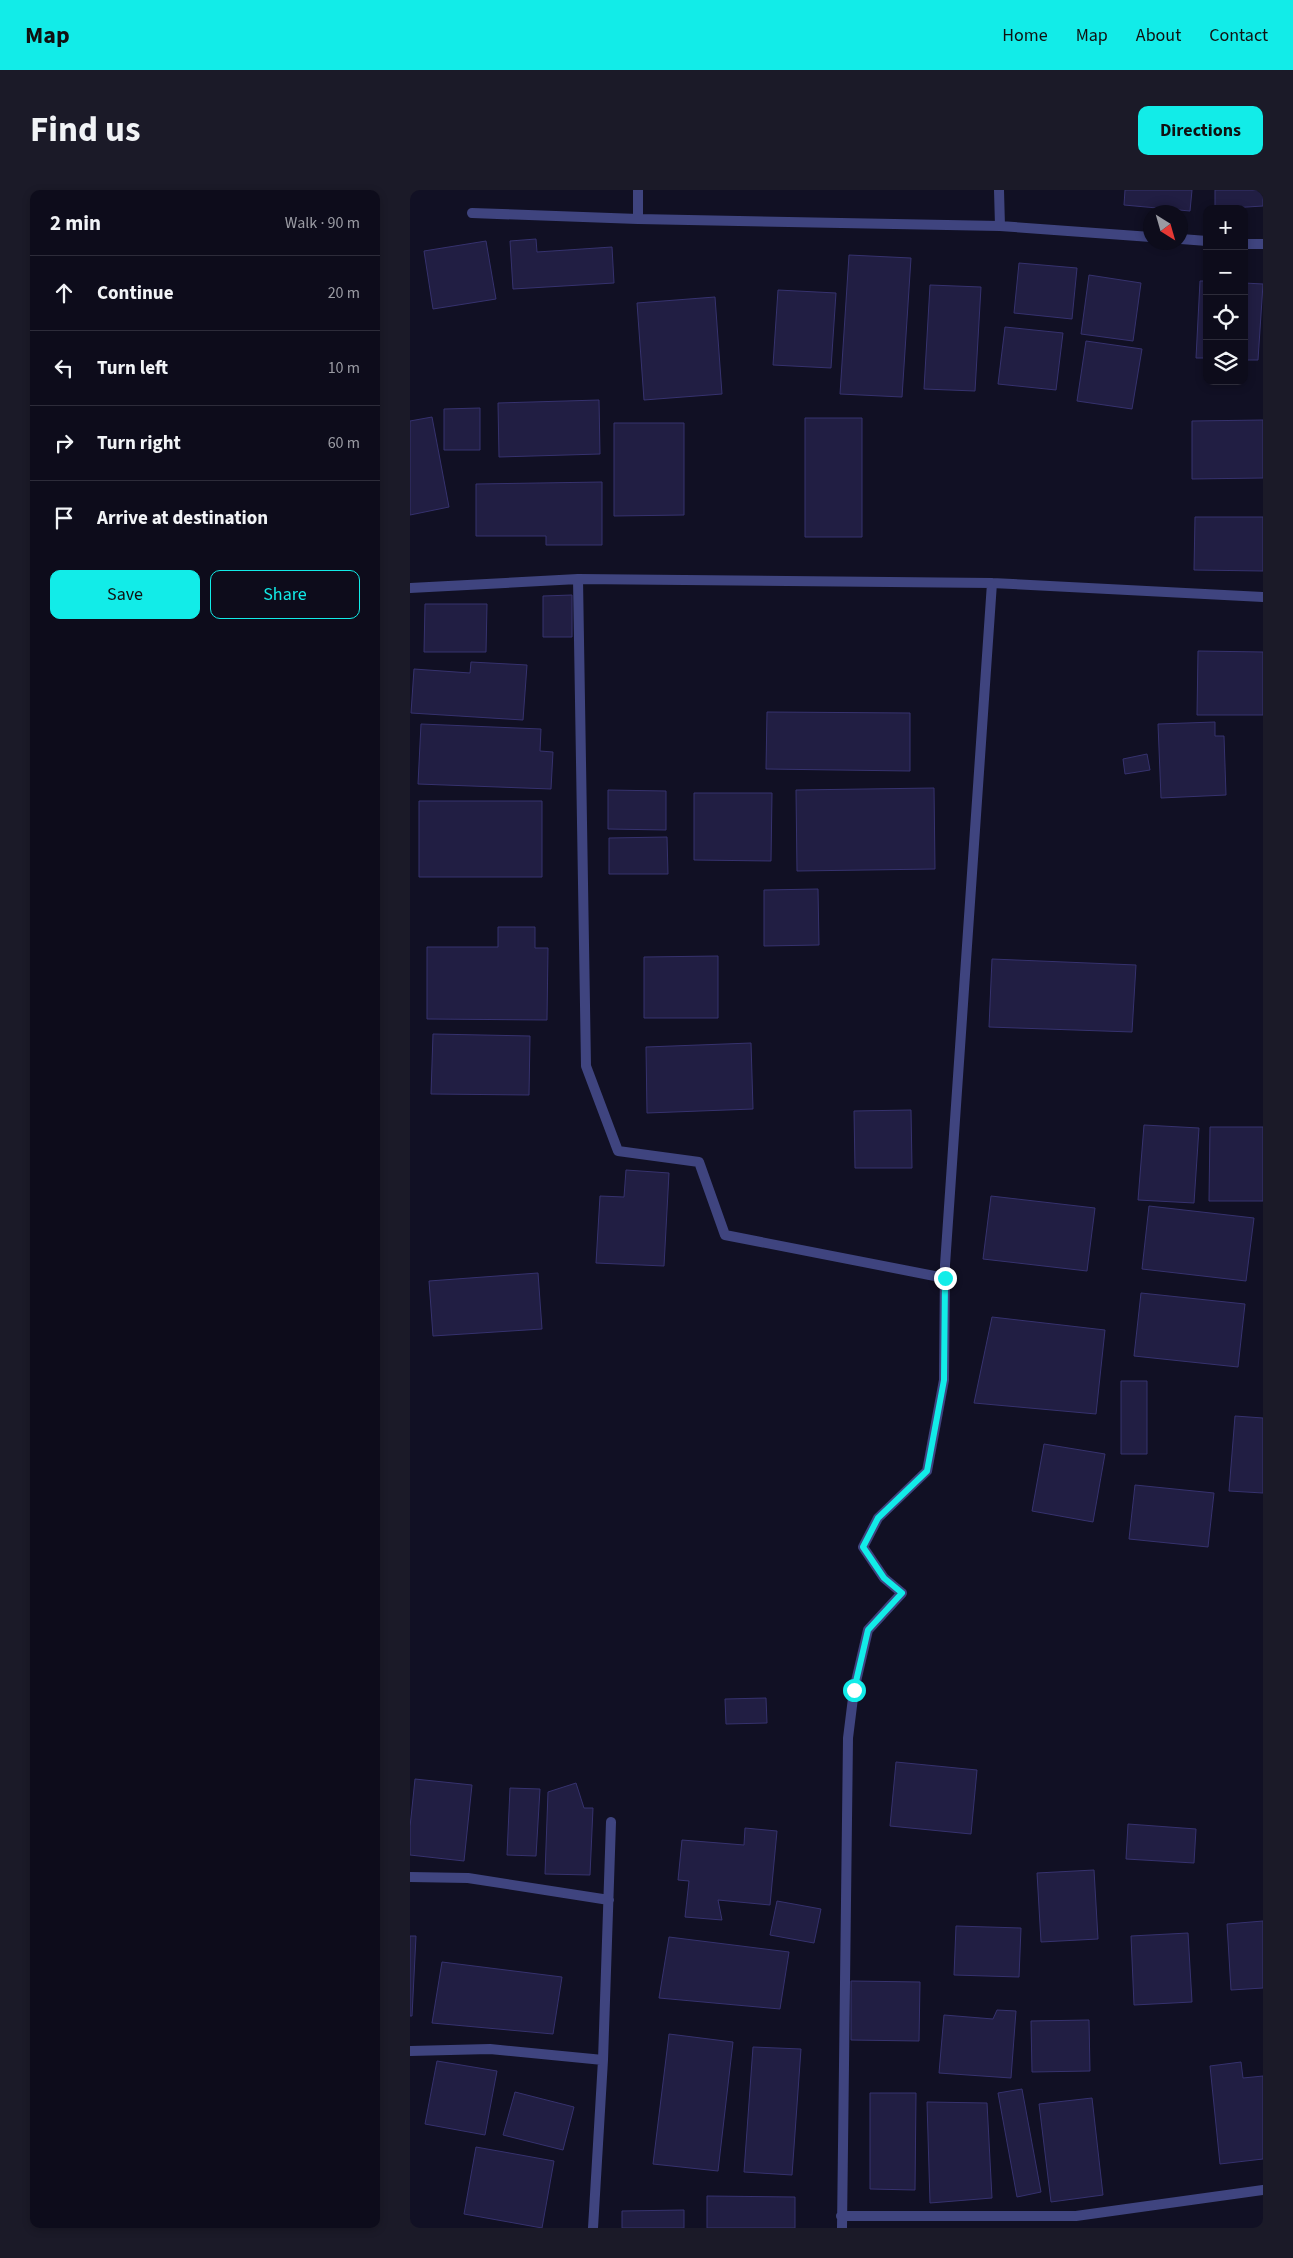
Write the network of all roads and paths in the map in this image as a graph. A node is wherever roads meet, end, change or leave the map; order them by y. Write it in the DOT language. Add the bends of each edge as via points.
graph roads {
  1 [pos="638,190"];
  2 [pos="999,190"];
  3 [pos="472,213"];
  4 [pos="638,219"];
  5 [pos="1000,226"];
  6 [pos="1143,236"];
  7 [pos="1188,240"];
  8 [pos="1203,241"];
  9 [pos="1248,244"];
  10 [pos="1263,244"];
  11 [pos="578,579"];
  12 [pos="992,583"];
  13 [pos="410,588"];
  14 [pos="1263,597"];
  15 [pos="945,1278"];
  16 [pos="611,1822"];
  17 [pos="410,1877"];
  18 [pos="609,1900"];
  19 [pos="410,2051"];
  20 [pos="603,2060"];
  21 [pos="1263,2190"];
  22 [pos="842,2216"];
  23 [pos="593,2228"];
  24 [pos="842,2228"];
  1 -- 4 [label="street"];
  2 -- 5 [label="street"];
  3 -- 4 [label="street"];
  4 -- 5 [label="street"];
  5 -- 6 [label="street"];
  7 -- 8 [label="street"];
  9 -- 10 [label="street"];
  11 -- 12 [label="street"];
  11 -- 13 [label="street"];
  11 -- 15 [label="street" via="586,1066 618,1151 699,1162 725,1235"];
  12 -- 14 [label="street"];
  12 -- 15 [label="street"];
  15 -- 22 [label="street" via="944,1380 927,1471 878,1518 863,1547 884,1578 902,1593 868,1630 854,1690 848,1738"];
  16 -- 18 [label="street"];
  17 -- 18 [label="street" via="468,1878"];
  18 -- 20 [label="street"];
  19 -- 20 [label="street" via="490,2049"];
  20 -- 23 [label="street"];
  21 -- 22 [label="street" via="1076,2216"];
  22 -- 24 [label="street"];
}
